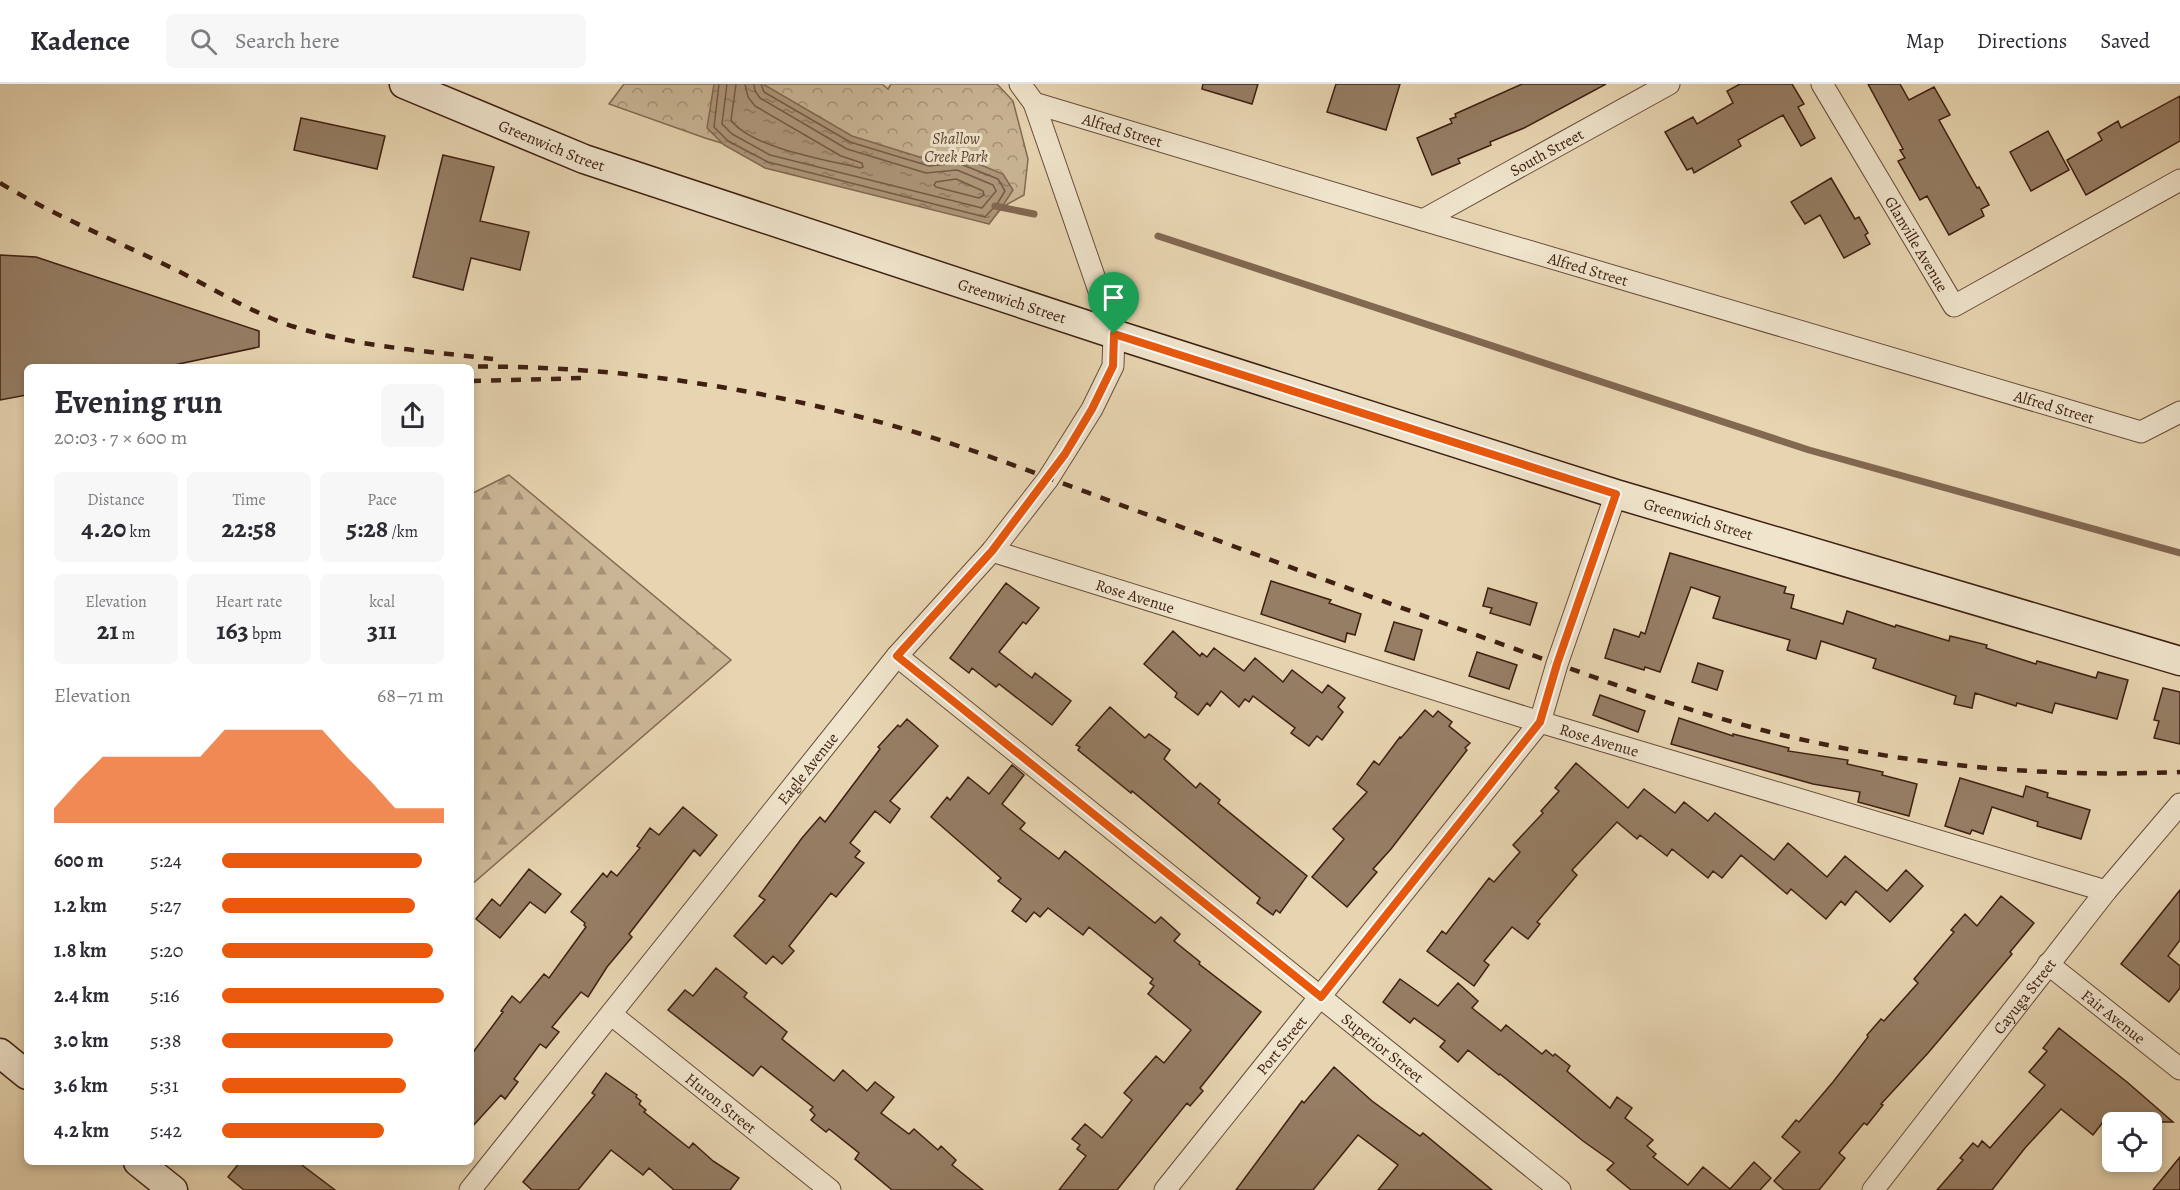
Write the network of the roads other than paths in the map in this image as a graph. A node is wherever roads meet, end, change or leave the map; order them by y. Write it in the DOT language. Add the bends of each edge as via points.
graph roads {
  1 [pos="404,84"];
  2 [pos="1020,84"];
  3 [pos="1669,84"];
  4 [pos="1822,84"];
  5 [pos="1034,103"];
  6 [pos="2180,180"];
  7 [pos="1423,220"];
  8 [pos="1114,334"];
  9 [pos="2180,412"];
  10 [pos="1616,494"];
  11 [pos="992,551"];
  12 [pos="897,656"];
  13 [pos="2180,661"];
  14 [pos="1540,722"];
  15 [pos="2180,804"];
  16 [pos="2106,891"];
  17 [pos="2048,964"];
  18 [pos="1321,997"];
  19 [pos="612,1015"];
  20 [pos="0,1053"];
  21 [pos="2180,1069"];
  22 [pos="24,1073"];
  23 [pos="142,1165"];
  24 [pos="173,1190"];
  25 [pos="470,1190"];
  26 [pos="830,1190"];
  27 [pos="1165,1190"];
  28 [pos="1560,1190"];
  29 [pos="1873,1190"];
  1 -- 8 [label="street, Greenwich Street" via="584,159"];
  2 -- 5 [label="street"];
  3 -- 7 [label="street, South Street"];
  4 -- 6 [label="street, Glanville Avenue" via="1954,306"];
  5 -- 7 [label="street, Alfred Street"];
  5 -- 8 [label="street"];
  7 -- 9 [label="street, Alfred Street" via="2141,432"];
  8 -- 10 [label="street, Greenwich Street"];
  8 -- 11 [label="street, Eagle Avenue" via="1113,366 1092,409 1059,462"];
  10 -- 13 [label="street, Greenwich Street"];
  10 -- 14 [label="street, Port Street"];
  11 -- 12 [label="street, Eagle Avenue"];
  11 -- 14 [label="street, Rose Avenue"];
  12 -- 18 [label="street, Superior Street"];
  12 -- 19 [label="street, Eagle Avenue"];
  14 -- 16 [label="street, Rose Avenue"];
  14 -- 18 [label="street, Port Street"];
  15 -- 16 [label="street, Cayuga Street"];
  16 -- 17 [label="street, Cayuga Street"];
  17 -- 21 [label="street, Fair Avenue"];
  17 -- 29 [label="street, Cayuga Street"];
  18 -- 27 [label="street, Port Street"];
  18 -- 28 [label="street, Superior Street"];
  19 -- 25 [label="street, Eagle Avenue"];
  19 -- 26 [label="street, Huron Street"];
  20 -- 22 [label="street"];
  23 -- 24 [label="street"];
}
